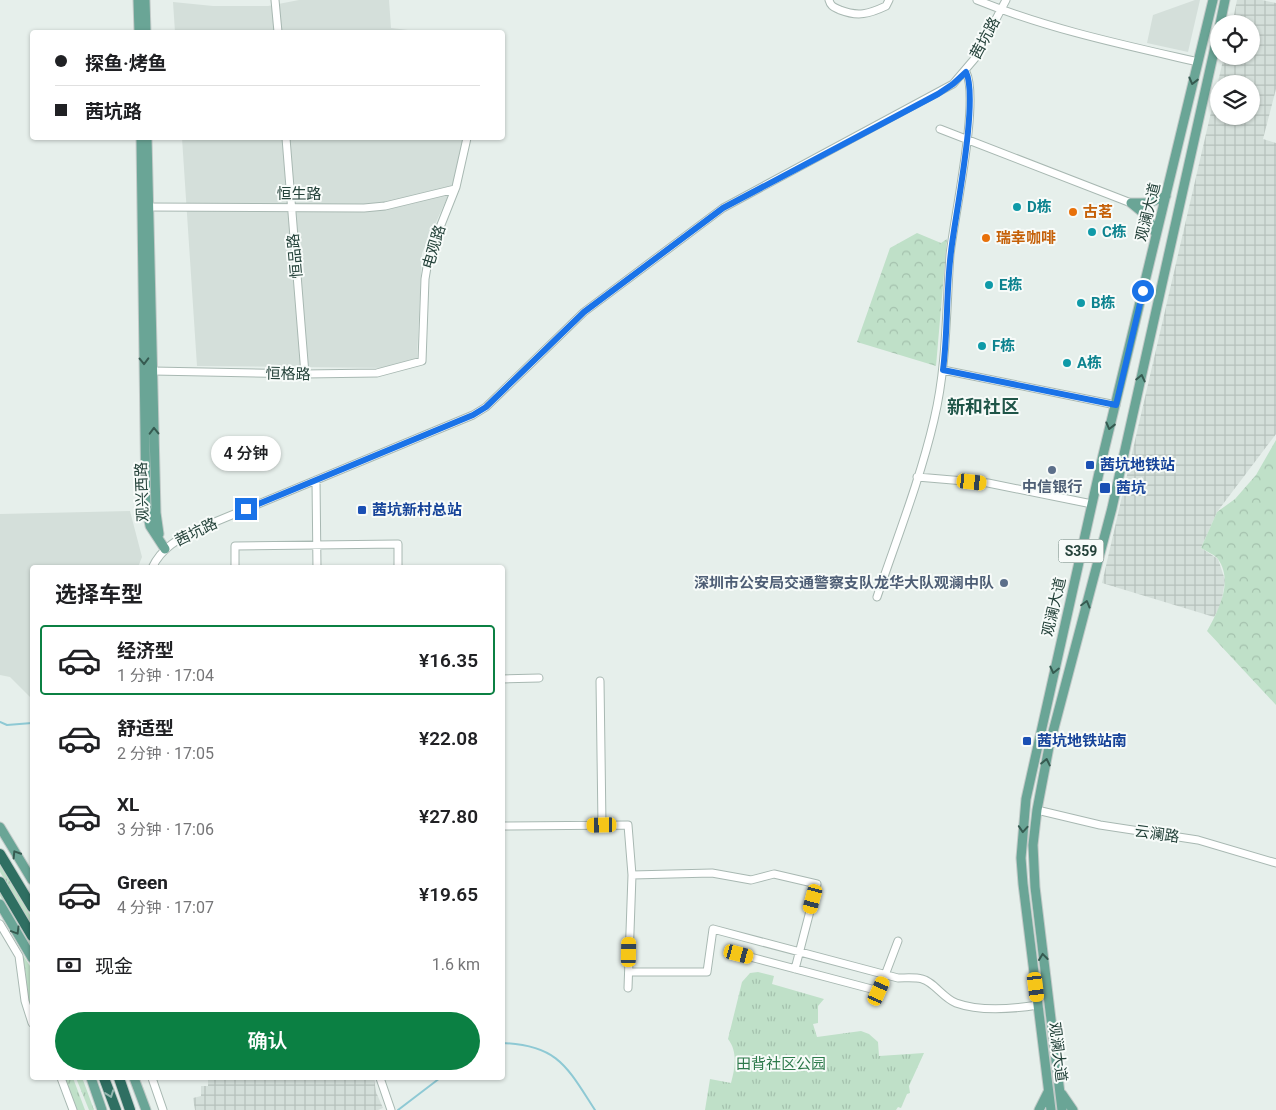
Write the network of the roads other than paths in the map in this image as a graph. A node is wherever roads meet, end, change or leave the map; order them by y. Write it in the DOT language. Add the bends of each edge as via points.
graph roads {
  1 [pos="145,0"];
  2 [pos="152,0"];
  3 [pos="275,0"];
  4 [pos="829,0"];
  5 [pos="889,0"];
  6 [pos="978,0"];
  7 [pos="1006,0"];
  8 [pos="1213,0"];
  9 [pos="1225,0"];
  10 [pos="138,3"];
  11 [pos="1000,10"];
  12 [pos="145,15"];
  13 [pos="1222,15"];
  14 [pos="139,30"];
  15 [pos="146,30"];
  16 [pos="278,30"];
  17 [pos="1198,62"];
  18 [pos="1211,65"];
  19 [pos="966,72"];
  20 [pos="940,129"];
  21 [pos="967,139"];
  22 [pos="141,140"];
  23 [pos="147,140"];
  24 [pos="286,140"];
  25 [pos="467,140"];
  26 [pos="455,189"];
  27 [pos="1166,196"];
  28 [pos="1131,203"];
  29 [pos="145,207"];
  30 [pos="291,208"];
  31 [pos="1156,234"];
  32 [pos="422,361"];
  33 [pos="943,370"];
  34 [pos="153,371"];
  35 [pos="305,374"];
  36 [pos="1116,405"];
  37 [pos="917,477"];
  38 [pos="316,480"];
  39 [pos="1092,504"];
  40 [pos="317,545"];
  41 [pos="165,548"];
  42 [pos="154,565"];
  43 [pos="235,565"];
  44 [pos="317,565"];
  45 [pos="398,565"];
  46 [pos="877,596"];
  47 [pos="539,678"];
  48 [pos="505,679"];
  49 [pos="600,681"];
  50 [pos="1037,810"];
  51 [pos="602,825"];
  52 [pos="505,826"];
  53 [pos="0,828"];
  54 [pos="0,854"];
  55 [pos="1276,863"];
  56 [pos="632,875"];
  57 [pos="30,877"];
  58 [pos="0,882"];
  59 [pos="0,904"];
  60 [pos="30,904"];
  61 [pos="0,924"];
  62 [pos="30,933"];
  63 [pos="898,941"];
  64 [pos="800,952"];
  65 [pos="739,954"];
  66 [pos="30,955"];
  67 [pos="795,968"];
  68 [pos="629,972"];
  69 [pos="886,975"];
  70 [pos="628,988"];
  71 [pos="1038,1005"];
  72 [pos="30,1017"];
  73 [pos="61,1080"];
  74 [pos="91,1080"];
  75 [pos="105,1080"];
  76 [pos="120,1080"];
  77 [pos="135,1080"];
  78 [pos="153,1080"];
  79 [pos="381,1080"];
  80 [pos="1048,1086"];
  81 [pos="1059,1088"];
  82 [pos="73,1110"];
  83 [pos="102,1110"];
  84 [pos="116,1110"];
  85 [pos="130,1110"];
  86 [pos="146,1110"];
  87 [pos="163,1110"];
  88 [pos="391,1110"];
  89 [pos="1039,1110"];
  90 [pos="1051,1110"];
  91 [pos="1062,1110"];
  92 [pos="1073,1110"];
  1 -- 12 [label="main road"];
  2 -- 12 [label="main road"];
  3 -- 16 [label="street"];
  4 -- 5 [label="street" via="832,7 862,15 886,6"];
  6 -- 11 [label="street"];
  7 -- 11 [label="street, 茜坑路"];
  8 -- 17 [label="main road, 观澜大道 / S359"];
  9 -- 13 [label="main road"];
  10 -- 14 [label="main road"];
  11 -- 17 [label="street" via="1102,40"];
  11 -- 19 [label="street, 茜坑路"];
  12 -- 15 [label="main road"];
  17 -- 27 [label="main road, 观澜大道 / S359, one-way"];
  50 -- 18 [label="main road, 观澜大道 / S359, one-way" via="1049,747 1112,508"];
  19 -- 21 [label="street" via="970,85"];
  19 -- 38 [label="street, 茜坑路" via="938,94 723,208 584,312 486,407"];
  20 -- 21 [label="street"];
  21 -- 28 [label="street"];
  21 -- 33 [label="street" via="950,254"];
  22 -- 29 [label="main road, 观兴西路"];
  23 -- 29 [label="main road, 观兴西路"];
  24 -- 30 [label="street, 恒品路"];
  25 -- 26 [label="street, 电观路"];
  26 -- 30 [label="street, 恒生路" via="375,208"];
  26 -- 32 [label="street, 电观路" via="428,262"];
  27 -- 28 [label="main road" via="1148,203"];
  27 -- 31 [label="main road, 观澜大道 / S359"];
  28 -- 31 [label="main road" via="1147,216"];
  29 -- 30 [label="street, 恒生路"];
  29 -- 34 [label="main road, 观兴西路"];
  29 -- 41 [label="main road, 观兴西路, one-way" via="146,505 150,526"];
  30 -- 35 [label="street, 恒品路"];
  31 -- 36 [label="main road, 观澜大道 / S359"];
  32 -- 35 [label="street, 恒格路" via="377,373"];
  33 -- 36 [label="street"];
  33 -- 37 [label="street" via="934,418"];
  34 -- 35 [label="street, 恒格路"];
  41 -- 34 [label="main road, 观兴西路, one-way" via="156,520"];
  36 -- 39 [label="main road, 观澜大道 / S359, one-way"];
  37 -- 39 [label="street" via="988,483"];
  37 -- 46 [label="street"];
  38 -- 40 [label="street"];
  38 -- 41 [label="street, 茜坑路" via="210,524"];
  39 -- 71 [label="main road, 观澜大道 / S359, one-way" via="1026,800 1023,884"];
  40 -- 43 [label="street" via="235,546"];
  40 -- 44 [label="street"];
  40 -- 45 [label="street" via="398,544"];
  41 -- 42 [label="street, 茜坑路"];
  47 -- 48 [label="street"];
  49 -- 51 [label="street"];
  50 -- 55 [label="street, 云澜路" via="1100,825 1198,840"];
  81 -- 50 [label="main road, 观澜大道 / S359, one-way" via="1035,887 1033,845"];
  51 -- 52 [label="street"];
  51 -- 56 [label="street" via="628,825"];
  57 -- 53 [label="main road, one-way"];
  54 -- 60 [label="highway"];
  56 -- 64 [label="street" via="712,873 751,880 774,874 817,884"];
  56 -- 68 [label="street"];
  58 -- 62 [label="highway"];
  59 -- 66 [label="main road, one-way"];
  61 -- 72 [label="street" via="19,956"];
  63 -- 69 [label="street"];
  64 -- 67 [label="street"];
  64 -- 68 [label="street" via="713,929 707,972"];
  64 -- 69 [label="street"];
  65 -- 67 [label="street"];
  67 -- 69 [label="street" via="879,991"];
  68 -- 70 [label="street"];
  69 -- 71 [label="street" via="922,979 941,994 969,1006 1011,1009"];
  71 -- 80 [label="main road, 观澜大道 / S359"];
  73 -- 82 [label="street"];
  74 -- 83 [label="main road"];
  75 -- 84 [label="highway, one-way"];
  76 -- 85 [label="highway"];
  77 -- 86 [label="main road"];
  78 -- 87 [label="street"];
  79 -- 88 [label="street"];
  80 -- 89 [label="main road"];
  80 -- 90 [label="main road, 观澜大道 / S359"];
  81 -- 91 [label="main road, 观澜大道 / S359"];
  81 -- 92 [label="main road"];
}
